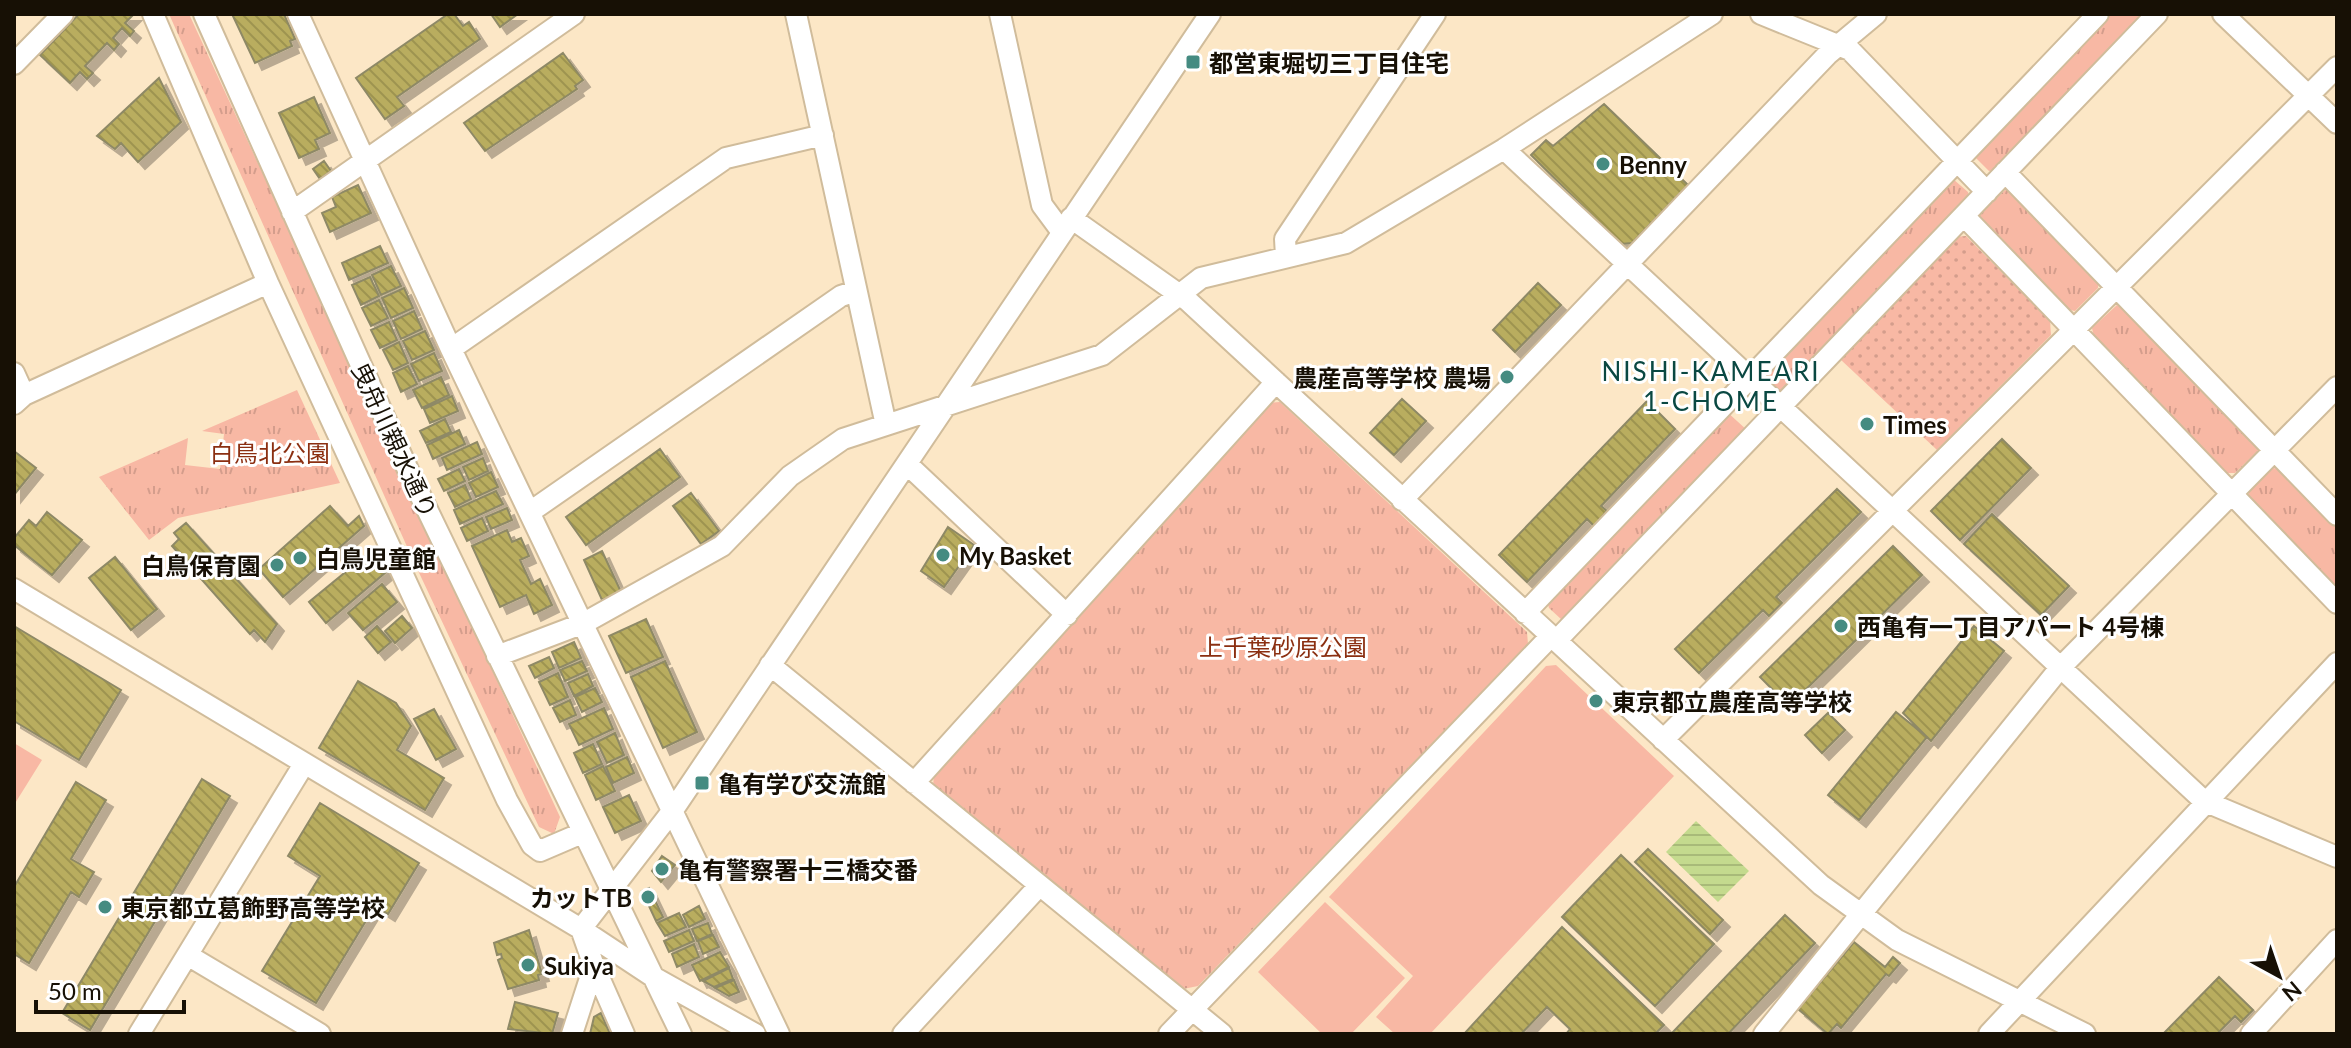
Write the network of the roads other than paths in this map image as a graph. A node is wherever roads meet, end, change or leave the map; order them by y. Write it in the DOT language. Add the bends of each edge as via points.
graph roads {
  1 [pos="63,14"];
  2 [pos="153,14"];
  3 [pos="204,14"];
  4 [pos="298,14"];
  5 [pos="574,14"];
  6 [pos="796,14"];
  7 [pos="1000,14"];
  8 [pos="1210,14"];
  9 [pos="1435,14"];
  10 [pos="1712,14"];
  11 [pos="1761,14"];
  12 [pos="1876,14"];
  13 [pos="2098,14"];
  14 [pos="2157,14"];
  15 [pos="2223,14"];
  16 [pos="1839,45"];
  17 [pos="14,64"];
  18 [pos="2337,67"];
  19 [pos="2308,96"];
  20 [pos="2337,123"];
  21 [pos="823,135"];
  22 [pos="1504,149"];
  23 [pos="365,161"];
  24 [pos="1956,161"];
  25 [pos="2005,172"];
  26 [pos="1987,192"];
  27 [pos="292,212"];
  28 [pos="1964,216"];
  29 [pos="1067,225"];
  30 [pos="1286,256"];
  31 [pos="1628,264"];
  32 [pos="268,283"];
  33 [pos="2117,287"];
  34 [pos="856,291"];
  35 [pos="1179,293"];
  36 [pos="2075,329"];
  37 [pos="451,349"];
  38 [pos="14,373"];
  39 [pos="1749,378"];
  40 [pos="1276,382"];
  41 [pos="2337,387"];
  42 [pos="19,400"];
  43 [pos="945,406"];
  44 [pos="1780,407"];
  45 [pos="886,425"];
  46 [pos="2274,450"];
  47 [pos="907,464"];
  48 [pos="2231,492"];
  49 [pos="1402,500"];
  50 [pos="1893,511"];
  51 [pos="530,512"];
  52 [pos="2337,515"];
  53 [pos="14,589"];
  54 [pos="2337,603"];
  55 [pos="1525,613"];
  56 [pos="1067,615"];
  57 [pos="584,623"];
  58 [pos="1553,639"];
  59 [pos="497,656"];
  60 [pos="2337,663"];
  61 [pos="770,665"];
  62 [pos="2060,668"];
  63 [pos="1663,740"];
  64 [pos="304,764"];
  65 [pos="914,783"];
  66 [pos="2204,801"];
  67 [pos="673,810"];
  68 [pos="582,833"];
  69 [pos="2337,857"];
  70 [pos="1039,886"];
  71 [pos="611,893"];
  72 [pos="1860,916"];
  73 [pos="581,929"];
  74 [pos="2337,940"];
  75 [pos="189,956"];
  76 [pos="594,966"];
  77 [pos="655,978"];
  78 [pos="2019,1003"];
  79 [pos="1192,1009"];
  80 [pos="139,1034"];
  81 [pos="320,1034"];
  82 [pos="572,1034"];
  83 [pos="624,1034"];
  84 [pos="681,1034"];
  85 [pos="755,1034"];
  86 [pos="779,1034"];
  87 [pos="903,1034"];
  88 [pos="1169,1034"];
  89 [pos="1222,1034"];
  90 [pos="1764,1034"];
  91 [pos="1989,1034"];
  92 [pos="2085,1034"];
  93 [pos="2251,1034"];
  1 -- 17 [label="street"];
  2 -- 32 [label="street"];
  3 -- 27 [label="street, 曳舟川親水通り"];
  4 -- 23 [label="street"];
  5 -- 23 [label="street"];
  6 -- 21 [label="street"];
  7 -- 29 [label="street" via="1042,205"];
  8 -- 29 [label="street"];
  9 -- 30 [label="street" via="1285,239"];
  10 -- 22 [label="street"];
  11 -- 16 [label="street"];
  12 -- 16 [label="street"];
  13 -- 24 [label="street"];
  14 -- 25 [label="street"];
  15 -- 19 [label="street"];
  16 -- 24 [label="street" via="1850,50"];
  16 -- 31 [label="street"];
  18 -- 19 [label="street"];
  19 -- 20 [label="street"];
  19 -- 33 [label="street"];
  21 -- 34 [label="street"];
  21 -- 37 [label="street" via="726,158"];
  22 -- 30 [label="street" via="1346,243"];
  22 -- 31 [label="street"];
  23 -- 27 [label="street"];
  23 -- 37 [label="street"];
  24 -- 26 [label="street"];
  24 -- 39 [label="street"];
  25 -- 26 [label="street"];
  25 -- 33 [label="street"];
  26 -- 28 [label="street"];
  27 -- 59 [label="street, 曳舟川親水通り"];
  28 -- 36 [label="street"];
  28 -- 44 [label="street"];
  29 -- 35 [label="street"];
  29 -- 43 [label="street"];
  30 -- 35 [label="street" via="1201,278"];
  31 -- 39 [label="street"];
  31 -- 49 [label="street"];
  32 -- 42 [label="street"];
  32 -- 68 [label="street" via="532,845 540,851"];
  33 -- 36 [label="street"];
  33 -- 46 [label="street"];
  34 -- 45 [label="street"];
  34 -- 51 [label="street" via="841,296"];
  35 -- 40 [label="street"];
  35 -- 43 [label="street" via="1102,355"];
  36 -- 48 [label="street"];
  36 -- 50 [label="street"];
  37 -- 51 [label="street"];
  38 -- 42 [label="street"];
  39 -- 44 [label="street"];
  39 -- 55 [label="street"];
  40 -- 49 [label="street"];
  40 -- 56 [label="street"];
  41 -- 46 [label="street"];
  43 -- 45 [label="street"];
  43 -- 47 [label="street"];
  44 -- 50 [label="street"];
  44 -- 58 [label="street"];
  45 -- 57 [label="street" via="843,439 790,476 722,546"];
  46 -- 48 [label="street"];
  46 -- 52 [label="street"];
  47 -- 56 [label="street"];
  47 -- 61 [label="street"];
  48 -- 54 [label="street"];
  48 -- 62 [label="street"];
  49 -- 55 [label="street"];
  50 -- 62 [label="street"];
  50 -- 63 [label="street"];
  51 -- 57 [label="street"];
  53 -- 64 [label="street"];
  55 -- 58 [label="street"];
  56 -- 65 [label="street"];
  57 -- 59 [label="street"];
  57 -- 67 [label="street"];
  58 -- 63 [label="street"];
  58 -- 79 [label="street"];
  59 -- 68 [label="street, 曳舟川親水通り"];
  60 -- 66 [label="street"];
  61 -- 65 [label="street"];
  61 -- 67 [label="street"];
  62 -- 66 [label="street"];
  62 -- 72 [label="street"];
  63 -- 72 [label="street"];
  64 -- 73 [label="street"];
  64 -- 75 [label="street"];
  65 -- 70 [label="street"];
  66 -- 69 [label="street"];
  66 -- 78 [label="street"];
  67 -- 71 [label="street"];
  67 -- 86 [label="street"];
  68 -- 71 [label="street, 曳舟川親水通り"];
  70 -- 79 [label="street"];
  70 -- 87 [label="street"];
  71 -- 73 [label="street"];
  71 -- 77 [label="street, 曳舟川親水通り"];
  72 -- 78 [label="street"];
  72 -- 90 [label="street"];
  73 -- 76 [label="street"];
  73 -- 77 [label="street"];
  74 -- 93 [label="street"];
  75 -- 80 [label="street"];
  75 -- 81 [label="street"];
  76 -- 82 [label="street"];
  76 -- 83 [label="street"];
  77 -- 84 [label="street, 曳舟川親水通り"];
  77 -- 85 [label="street"];
  78 -- 91 [label="street"];
  78 -- 92 [label="street"];
  79 -- 88 [label="street"];
  79 -- 89 [label="street"];
}
